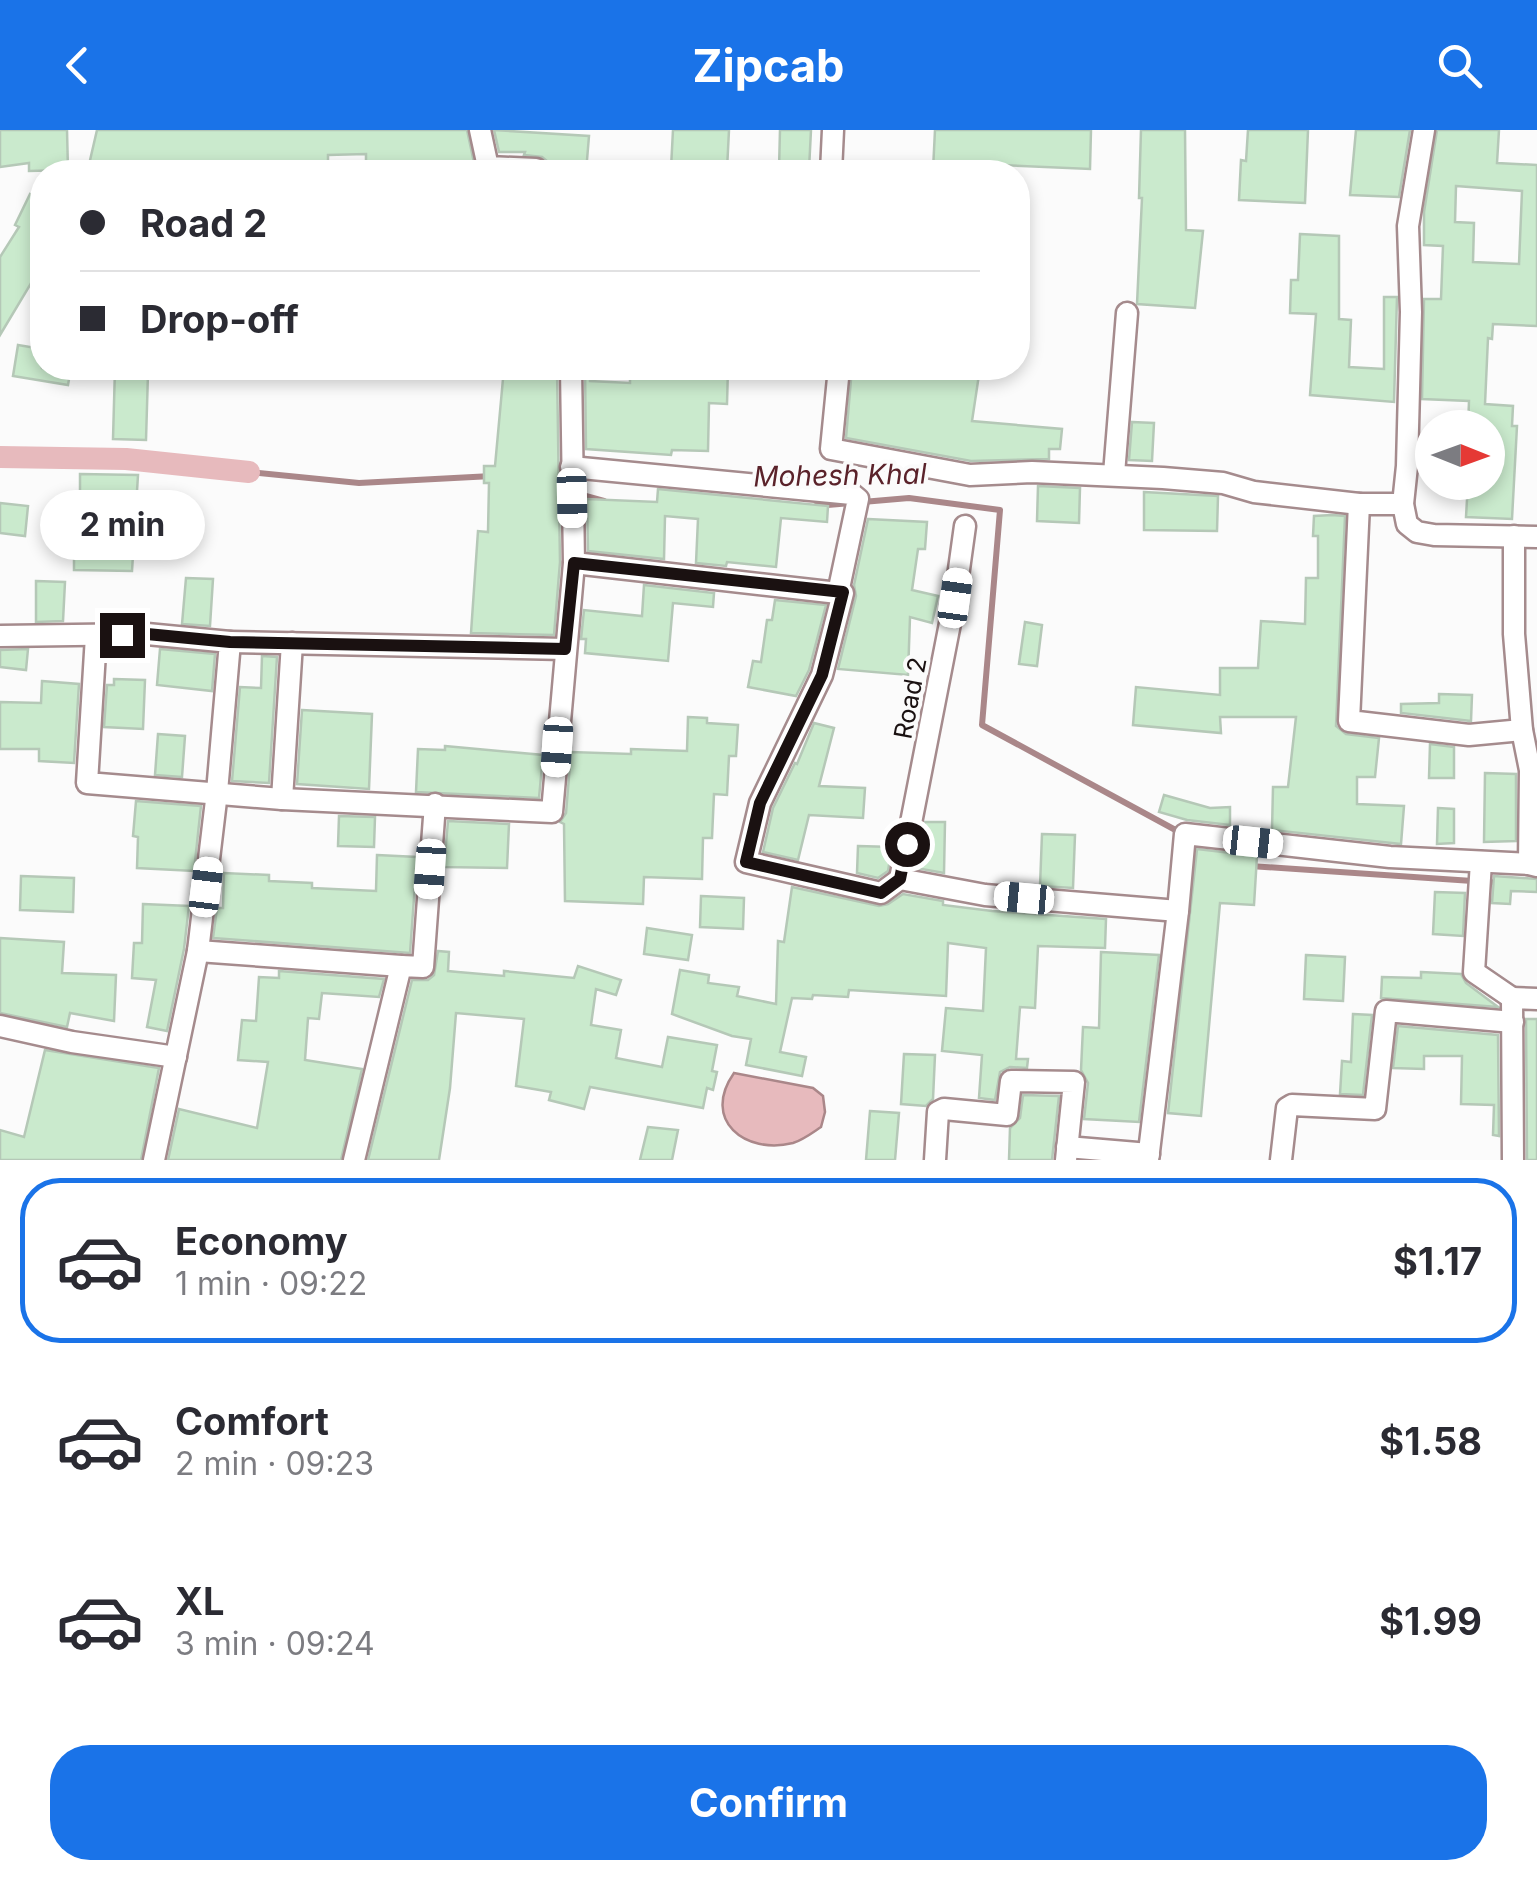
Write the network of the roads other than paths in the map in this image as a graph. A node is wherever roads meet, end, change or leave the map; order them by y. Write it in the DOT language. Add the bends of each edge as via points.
graph roads {
  1 [pos="480,130"];
  2 [pos="834,130"];
  3 [pos="1424,130"];
  4 [pos="486,160"];
  5 [pos="832,160"];
  6 [pos="1127,313"];
  7 [pos="571,380"];
  8 [pos="838,380"];
  9 [pos="571,466"];
  10 [pos="1114,474"];
  11 [pos="1359,504"];
  12 [pos="1403,504"];
  13 [pos="965,526"];
  14 [pos="1514,536"];
  15 [pos="1537,536"];
  16 [pos="574,563"];
  17 [pos="838,592"];
  18 [pos="0,636"];
  19 [pos="96,636"];
  20 [pos="230,642"];
  21 [pos="292,643"];
  22 [pos="565,649"];
  23 [pos="1522,730"];
  24 [pos="217,792"];
  25 [pos="282,800"];
  26 [pos="435,804"];
  27 [pos="1481,862"];
  28 [pos="1533,865"];
  29 [pos="900,879"];
  30 [pos="1178,911"];
  31 [pos="198,951"];
  32 [pos="401,966"];
  33 [pos="1512,998"];
  34 [pos="1537,999"];
  35 [pos="1513,1022"];
  36 [pos="0,1026"];
  37 [pos="176,1057"];
  38 [pos="1066,1153"];
  39 [pos="1149,1157"];
  40 [pos="158,1159"];
  41 [pos="354,1160"];
  42 [pos="934,1160"];
  43 [pos="1281,1160"];
  44 [pos="1513,1160"];
  1 -- 4 [label="street"];
  2 -- 5 [label="street"];
  3 -- 12 [label="street" via="1408,226"];
  6 -- 10 [label="street"];
  7 -- 9 [label="street"];
  8 -- 10 [label="street" via="831,449 970,475"];
  9 -- 16 [label="street"];
  9 -- 17 [label="street" via="852,494 858,500"];
  10 -- 11 [label="street"];
  11 -- 12 [label="street"];
  11 -- 23 [label="street" via="1349,722 1469,735"];
  12 -- 14 [label="street" via="1406,524 1417,532"];
  13 -- 29 [label="street, Road 2"];
  14 -- 15 [label="street"];
  14 -- 23 [label="street"];
  16 -- 17 [label="street"];
  16 -- 22 [label="street"];
  17 -- 29 [label="street" via="822,675 760,803 746,862 881,893"];
  18 -- 19 [label="street"];
  19 -- 20 [label="street"];
  19 -- 24 [label="street" via="87,783"];
  20 -- 21 [label="street"];
  20 -- 24 [label="street"];
  21 -- 22 [label="street"];
  21 -- 25 [label="street"];
  22 -- 26 [label="street" via="552,812"];
  23 -- 28 [label="street"];
  24 -- 25 [label="street"];
  24 -- 31 [label="street"];
  25 -- 26 [label="street"];
  26 -- 32 [label="street" via="423,967"];
  27 -- 28 [label="street"];
  27 -- 30 [label="street" via="1185,834"];
  27 -- 33 [label="street" via="1474,972"];
  29 -- 30 [label="street" via="985,895"];
  30 -- 39 [label="street"];
  31 -- 32 [label="street"];
  31 -- 37 [label="street"];
  32 -- 41 [label="street"];
  33 -- 34 [label="street"];
  33 -- 35 [label="street"];
  35 -- 43 [label="street" via="1386,1011 1375,1109 1287,1108"];
  35 -- 44 [label="street"];
  36 -- 37 [label="street"];
  37 -- 40 [label="street"];
  38 -- 39 [label="street"];
  38 -- 42 [label="street" via="1074,1082 1011,1081 1007,1116 938,1112"];
}
